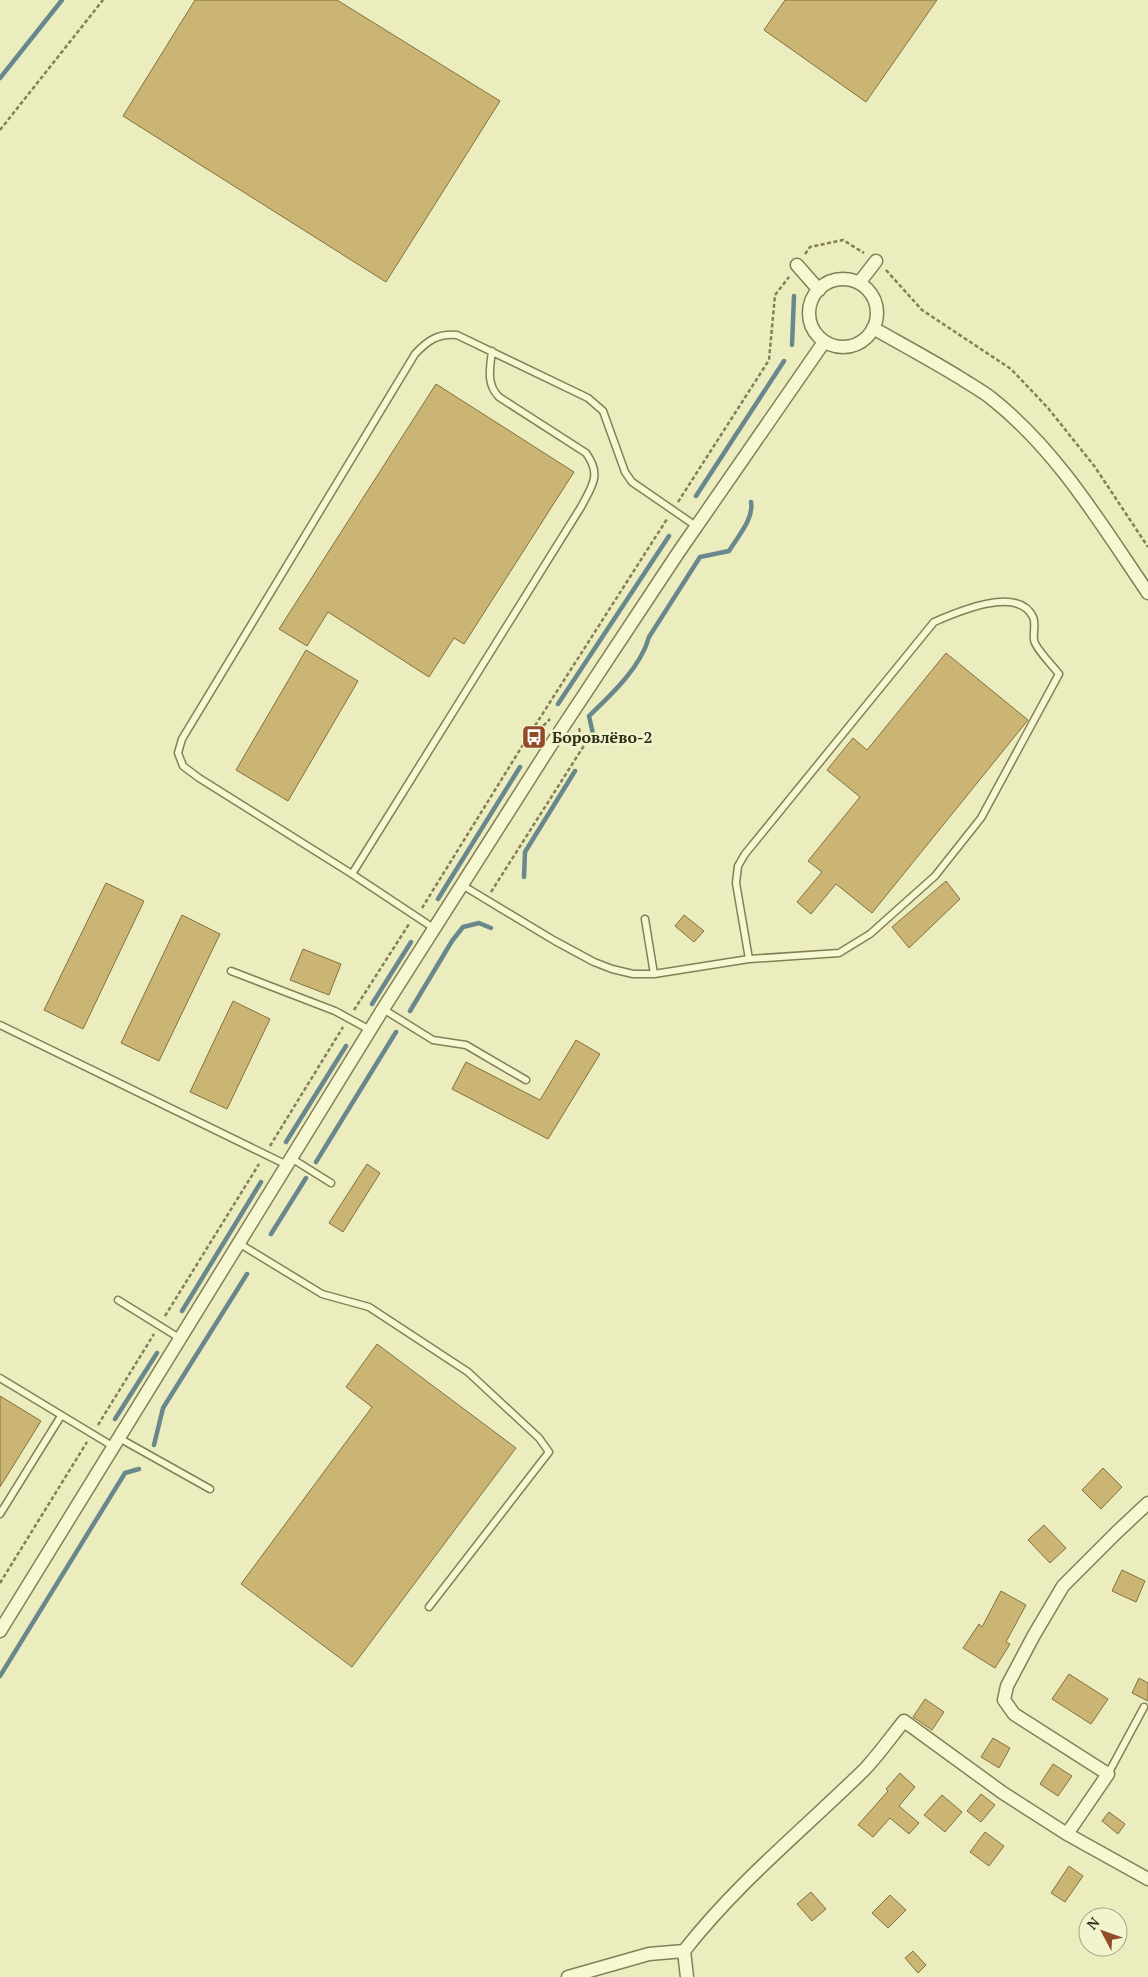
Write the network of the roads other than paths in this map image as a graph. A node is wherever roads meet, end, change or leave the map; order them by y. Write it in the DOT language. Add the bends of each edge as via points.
graph roads {
  1 [pos="876,262"];
  2 [pos="797,265"];
  3 [pos="859,284"];
  4 [pos="819,290"];
  5 [pos="873,328"];
  6 [pos="824,342"];
  7 [pos="492,351"];
  8 [pos="696,526"];
  9 [pos="1148,593"];
  10 [pos="352,874"];
  11 [pos="462,885"];
  12 [pos="645,919"];
  13 [pos="435,929"];
  14 [pos="749,959"];
  15 [pos="231,971"];
  16 [pos="654,974"];
  17 [pos="383,1009"];
  18 [pos="0,1025"];
  19 [pos="370,1030"];
  20 [pos="526,1080"];
  21 [pos="289,1161"];
  22 [pos="331,1183"];
  23 [pos="240,1244"];
  24 [pos="118,1300"];
  25 [pos="181,1339"];
  26 [pos="0,1378"];
  27 [pos="61,1416"];
  28 [pos="116,1442"];
  29 [pos="210,1488"];
  30 [pos="1148,1503"];
  31 [pos="0,1514"];
  32 [pos="429,1608"];
  33 [pos="0,1631"];
  34 [pos="1144,1707"];
  35 [pos="1108,1774"];
  36 [pos="1067,1834"];
  37 [pos="1148,1880"];
  38 [pos="684,1951"];
  39 [pos="568,1977"];
  40 [pos="687,1977"];
  1 -- 3 [label="street"];
  2 -- 4 [label="street"];
  3 -- 4 [label="street" via="836,280"];
  3 -- 5 [label="street" via="874,301"];
  4 -- 6 [label="street" via="811,302 809,313 816,335"];
  5 -- 6 [label="street" via="864,340 855,345 844,347"];
  5 -- 9 [label="street" via="990,397 1010,414 1062,471"];
  6 -- 8 [label="street"];
  7 -- 8 [label="lane" via="596,404 602,411 625,472 632,482"];
  7 -- 10 [label="lane" via="492,390 586,453 593,462 593,484"];
  7 -- 10 [label="lane" via="457,335 447,334 426,342 415,354 179,746 179,760 191,772"];
  8 -- 11 [label="street" via="573,710"];
  10 -- 13 [label="lane"];
  11 -- 13 [label="street"];
  11 -- 16 [label="lane" via="594,962 633,974"];
  12 -- 16 [label="lane"];
  13 -- 17 [label="street"];
  14 -- 14 [label="lane" via="839,953 870,934 936,876 981,818 1059,674 1034,643 1034,618 1027,609 1017,603 1002,601 959,611 934,622 745,854 738,866 736,883"];
  14 -- 16 [label="lane"];
  15 -- 19 [label="lane" via="335,1011"];
  17 -- 19 [label="street"];
  17 -- 20 [label="lane" via="433,1040 466,1045"];
  18 -- 21 [label="lane" via="265,1154"];
  19 -- 21 [label="street"];
  21 -- 22 [label="lane"];
  21 -- 23 [label="street"];
  23 -- 25 [label="street"];
  23 -- 32 [label="lane" via="322,1294 369,1307 468,1372 539,1438 549,1452"];
  24 -- 25 [label="lane"];
  25 -- 28 [label="street"];
  26 -- 27 [label="lane"];
  27 -- 28 [label="lane" via="92,1434"];
  27 -- 31 [label="lane"];
  28 -- 29 [label="lane"];
  28 -- 33 [label="street"];
  30 -- 35 [label="street" via="1063,1586 1007,1686 1004,1700 1014,1714"];
  34 -- 35 [label="lane"];
  35 -- 36 [label="street"];
  36 -- 37 [label="street"];
  36 -- 38 [label="street" via="1003,1793 904,1721 866,1767 709,1919"];
  38 -- 39 [label="street" via="649,1954"];
  38 -- 40 [label="street"];
}
